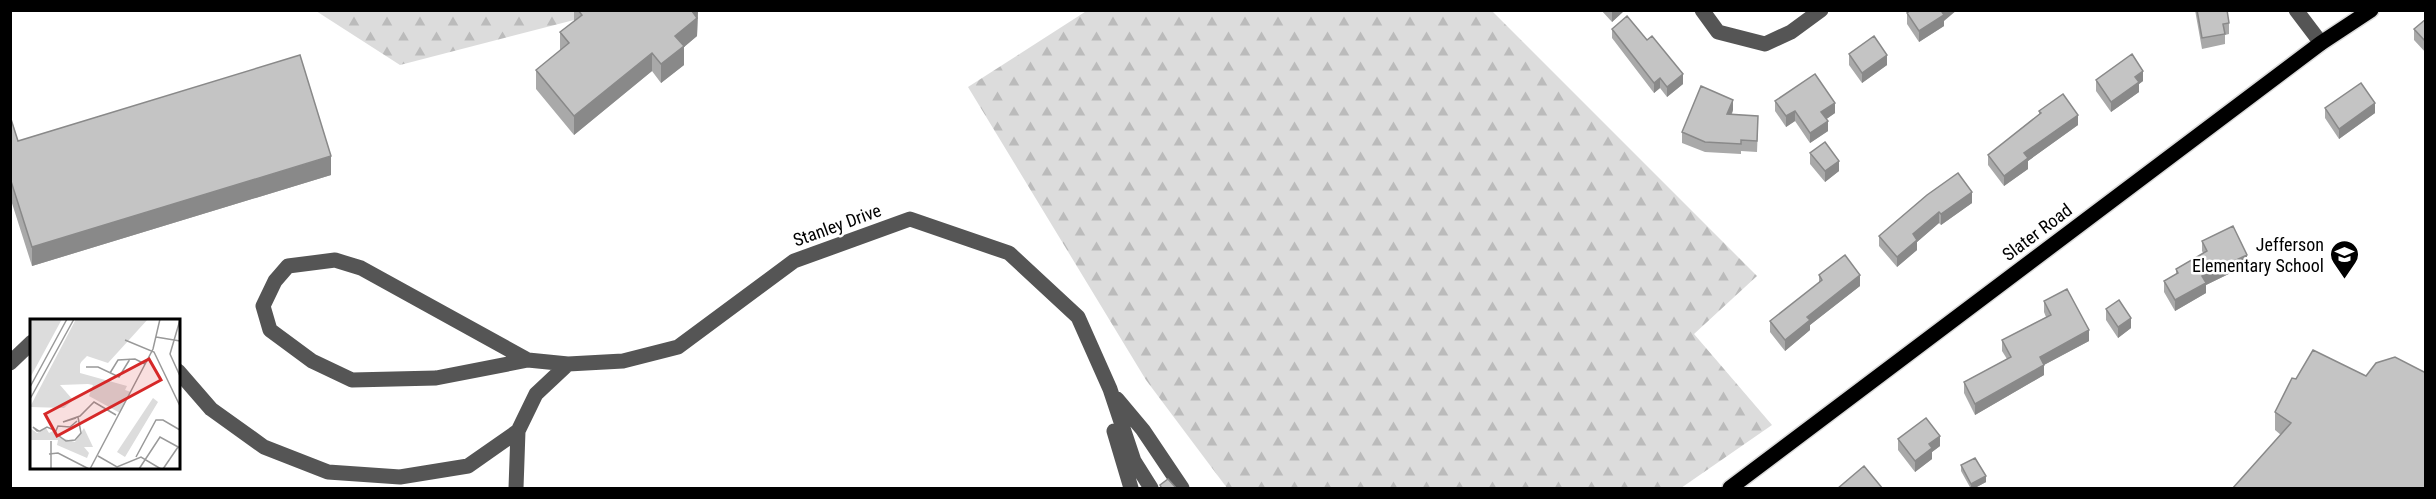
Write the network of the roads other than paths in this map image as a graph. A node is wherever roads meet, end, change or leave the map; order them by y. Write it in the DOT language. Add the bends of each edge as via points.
graph roads {
  1 [pos="1702,10"];
  2 [pos="1821,10"];
  3 [pos="2296,10"];
  4 [pos="2371,10"];
  5 [pos="2321,43"];
  6 [pos="30,344"];
  7 [pos="528,360"];
  8 [pos="11,361"];
  9 [pos="568,364"];
  10 [pos="180,373"];
  11 [pos="1110,389"];
  12 [pos="518,431"];
  13 [pos="516,489"];
  14 [pos="1131,489"];
  15 [pos="1151,489"];
  16 [pos="1182,489"];
  17 [pos="1730,489"];
  1 -- 2 [label="street" via="1718,32 1765,45"];
  3 -- 5 [label="street"];
  4 -- 5 [label="main road, Slater Road"];
  5 -- 17 [label="main road, Slater Road"];
  6 -- 8 [label="street"];
  7 -- 7 [label="street, Stanley Drive" via="361,268 335,260 288,266 275,281 263,306 270,330 312,361 352,380 436,378"];
  7 -- 9 [label="street, Stanley Drive"];
  9 -- 11 [label="street, Stanley Drive" via="623,361 678,347 794,261 910,219 1009,253 1078,316"];
  9 -- 12 [label="street" via="536,394"];
  10 -- 12 [label="street" via="212,409 264,447 328,472 400,477 468,466"];
  11 -- 14 [label="street, Stanley Drive" via="1115,437"];
  11 -- 15 [label="street, Stanley Drive" via="1134,461"];
  11 -- 16 [label="street, Stanley Drive"];
  12 -- 13 [label="street"];
}
